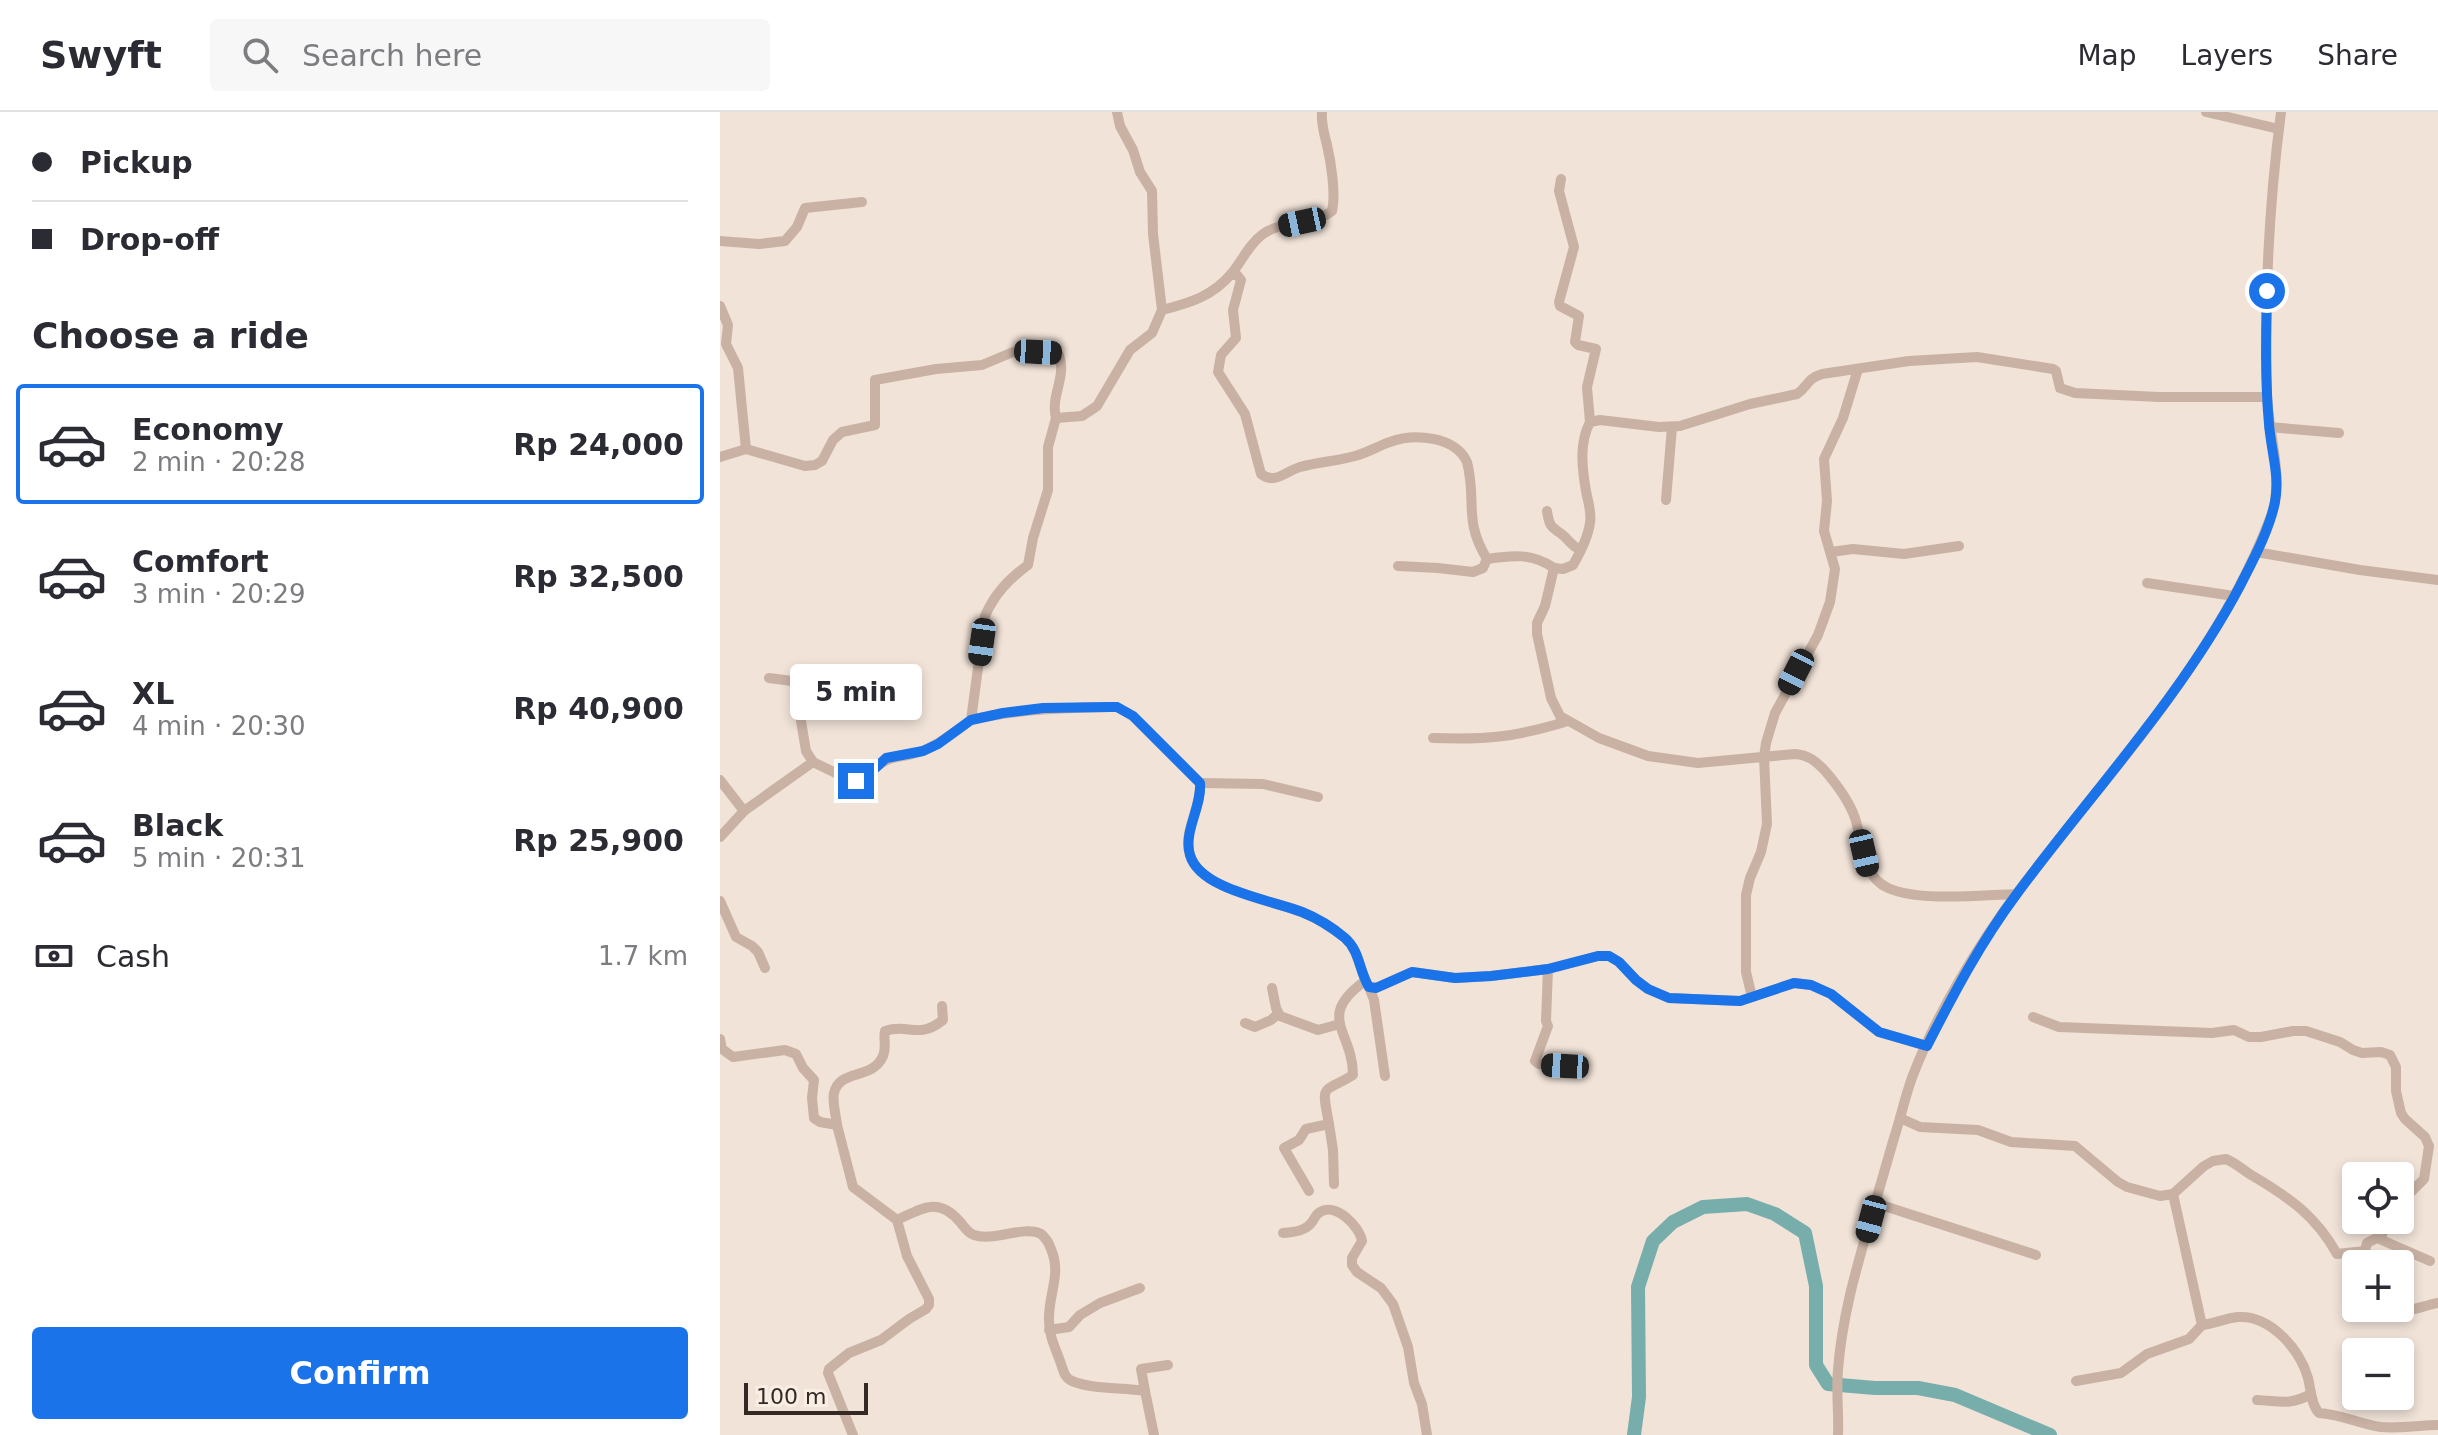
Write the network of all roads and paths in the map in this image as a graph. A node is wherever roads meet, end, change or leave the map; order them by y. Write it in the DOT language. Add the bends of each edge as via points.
graph roads {
  1 [pos="1117,112"];
  2 [pos="1322,112"];
  3 [pos="2206,112"];
  4 [pos="2281,112"];
  5 [pos="2279,129"];
  6 [pos="1561,179"];
  7 [pos="862,202"];
  8 [pos="720,241"];
  9 [pos="1231,275"];
  10 [pos="720,306"];
  11 [pos="1162,310"];
  12 [pos="1858,369"];
  13 [pos="2267,397"];
  14 [pos="1056,418"];
  15 [pos="1590,422"];
  16 [pos="1672,427"];
  17 [pos="2269,427"];
  18 [pos="2339,433"];
  19 [pos="746,449"];
  20 [pos="720,457"];
  21 [pos="1666,500"];
  22 [pos="1547,511"];
  23 [pos="1959,546"];
  24 [pos="1580,550"];
  25 [pos="1831,552"];
  26 [pos="2256,552"];
  27 [pos="1487,559"];
  28 [pos="1398,566"];
  29 [pos="1554,568"];
  30 [pos="2438,580"];
  31 [pos="2147,583"];
  32 [pos="2234,596"];
  33 [pos="769,678"];
  34 [pos="971,720"];
  35 [pos="1568,721"];
  36 [pos="1433,738"];
  37 [pos="1764,757"];
  38 [pos="813,762"];
  39 [pos="720,780"];
  40 [pos="1200,783"];
  41 [pos="1318,797"];
  42 [pos="744,811"];
  43 [pos="721,834"];
  44 [pos="2016,894"];
  45 [pos="720,901"];
  46 [pos="765,968"];
  47 [pos="1548,969"];
  48 [pos="1367,984"];
  49 [pos="1272,988"];
  50 [pos="1752,997"];
  51 [pos="942,1006"];
  52 [pos="1278,1014"];
  53 [pos="2033,1017"];
  54 [pos="1245,1023"];
  55 [pos="1340,1024"];
  56 [pos="720,1039"];
  57 [pos="1927,1046"];
  58 [pos="1565,1066"];
  59 [pos="1385,1076"];
  60 [pos="1900,1118"];
  61 [pos="1329,1124"];
  62 [pos="837,1125"];
  63 [pos="1334,1184"];
  64 [pos="2414,1189"];
  65 [pos="1309,1191"];
  66 [pos="2173,1194"];
  67 [pos="1875,1203"];
  68 [pos="897,1220"];
  69 [pos="1283,1233"];
  70 [pos="2382,1234"];
  71 [pos="2377,1238"];
  72 [pos="2365,1250"];
  73 [pos="2342,1254"];
  74 [pos="2036,1255"];
  75 [pos="2430,1261"];
  76 [pos="1140,1288"];
  77 [pos="2438,1303"];
  78 [pos="2414,1308"];
  79 [pos="2202,1325"];
  80 [pos="1049,1330"];
  81 [pos="1168,1365"];
  82 [pos="2076,1381"];
  83 [pos="1145,1391"];
  84 [pos="2311,1394"];
  85 [pos="2257,1400"];
  86 [pos="2438,1425"];
  87 [pos="2378,1431"];
  88 [pos="853,1435"];
  89 [pos="1154,1435"];
  90 [pos="1427,1435"];
  91 [pos="1838,1435"];
  1 -- 11 [label="street" via="1152,191"];
  2 -- 9 [label="street" via="1332,211 1260,236"];
  3 -- 5 [label="street"];
  4 -- 5 [label="street"];
  5 -- 13 [label="street" via="2267,268"];
  6 -- 15 [label="street" via="1559,191 1574,247 1559,302 1580,318 1575,342 1596,349 1587,387"];
  7 -- 8 [label="street" via="805,208 789,239 781,243"];
  9 -- 11 [label="street" via="1203,298"];
  9 -- 27 [label="street" via="1241,280 1233,310 1237,333 1221,355 1218,372 1245,414 1261,474 1276,479 1412,437 1454,446 1467,462 1473,530"];
  10 -- 19 [label="street" via="728,325 726,344 738,368"];
  11 -- 14 [label="street" via="1152,333 1130,350 1097,406 1082,416"];
  12 -- 13 [label="street" via="1984,357 2053,369 2060,388 2075,393"];
  12 -- 16 [label="street" via="1816,376 1797,394"];
  12 -- 25 [label="street" via="1824,459 1824,531"];
  13 -- 17 [label="street"];
  14 -- 19 [label="street" via="1059,355 1013,352 982,365 875,380 875,425 842,432 815,465"];
  14 -- 34 [label="street" via="1048,447 1048,490 1028,565 1009,580 985,616"];
  15 -- 16 [label="street"];
  15 -- 24 [label="street" via="1583,463 1591,518"];
  16 -- 21 [label="street"];
  17 -- 18 [label="street"];
  17 -- 26 [label="street" via="2277,491"];
  19 -- 20 [label="street"];
  22 -- 24 [label="street" via="1552,528"];
  23 -- 25 [label="street" via="1904,554"];
  24 -- 29 [label="street" via="1571,567"];
  25 -- 37 [label="street" via="1834,585 1826,617 1775,713"];
  26 -- 30 [label="street"];
  26 -- 32 [label="street"];
  27 -- 28 [label="street" via="1473,572"];
  27 -- 29 [label="street" via="1534,557"];
  29 -- 35 [label="street" via="1537,634 1554,706"];
  31 -- 32 [label="street"];
  32 -- 44 [label="street" via="2116,770"];
  33 -- 38 [label="street" via="795,685 806,751"];
  34 -- 38 [label="street" via="930,748 886,758 864,779 848,779"];
  34 -- 40 [label="street" via="1043,708 1117,707 1133,716"];
  35 -- 36 [label="street" via="1501,738"];
  35 -- 37 [label="street" via="1648,756 1698,763"];
  37 -- 44 [label="street" via="1802,755 1838,785 1855,816 1868,869 1886,888 1935,896"];
  37 -- 50 [label="street" via="1767,824 1746,895 1746,972"];
  38 -- 42 [label="street"];
  39 -- 42 [label="street"];
  40 -- 41 [label="street" via="1263,784"];
  40 -- 48 [label="street" via="1188,842 1202,874 1217,884 1305,913 1334,930 1352,945"];
  42 -- 43 [label="street"];
  44 -- 57 [label="street" via="1961,980"];
  45 -- 46 [label="street" via="736,937 758,952"];
  47 -- 48 [label="street" via="1466,978 1412,972 1376,988"];
  47 -- 50 [label="street" via="1609,956 1658,995 1729,1001"];
  47 -- 58 [label="street" via="1548,1026 1535,1061"];
  48 -- 55 [label="street" via="1342,1001"];
  48 -- 59 [label="street"];
  49 -- 52 [label="street"];
  50 -- 57 [label="street" via="1794,983 1811,985 1879,1032"];
  51 -- 62 [label="street" via="943,1020 930,1028 885,1031 880,1062 835,1089"];
  52 -- 54 [label="street" via="1255,1027"];
  52 -- 55 [label="street" via="1318,1030"];
  53 -- 64 [label="street" via="2059,1027 2234,1030 2249,1037 2306,1031 2362,1053 2390,1055 2401,1113 2429,1146 2424,1179"];
  55 -- 61 [label="street" via="1354,1073 1326,1091"];
  56 -- 62 [label="street" via="722,1049 733,1057 792,1051 814,1080 814,1118"];
  57 -- 60 [label="street"];
  60 -- 66 [label="street" via="1920,1127 1978,1130 2011,1142 2075,1146 2127,1187"];
  60 -- 67 [label="street"];
  61 -- 63 [label="street"];
  61 -- 65 [label="street" via="1306,1129 1284,1148"];
  62 -- 68 [label="street" via="853,1187"];
  66 -- 73 [label="street" via="2204,1166 2226,1159 2308,1215"];
  66 -- 79 [label="street"];
  67 -- 74 [label="street"];
  67 -- 91 [label="street" via="1845,1317"];
  68 -- 80 [label="street" via="936,1206 953,1214 972,1235 1041,1235 1057,1270"];
  68 -- 88 [label="street" via="929,1305 829,1369"];
  69 -- 90 [label="street" via="1307,1227 1328,1210 1358,1230 1362,1241 1352,1265 1393,1304"];
  70 -- 71 [label="street"];
  71 -- 72 [label="street"];
  71 -- 75 [label="street"];
  76 -- 80 [label="street" via="1100,1303 1069,1327"];
  77 -- 78 [label="street"];
  79 -- 82 [label="street" via="2189,1339 2147,1354 2121,1373"];
  79 -- 84 [label="street" via="2240,1317 2276,1332 2298,1354"];
  80 -- 83 [label="street" via="1068,1379"];
  81 -- 83 [label="street" via="1141,1369"];
  83 -- 89 [label="street"];
  84 -- 85 [label="street" via="2282,1403"];
  84 -- 87 [label="street" via="2319,1413 2341,1415"];
  86 -- 87 [label="street"];
}
